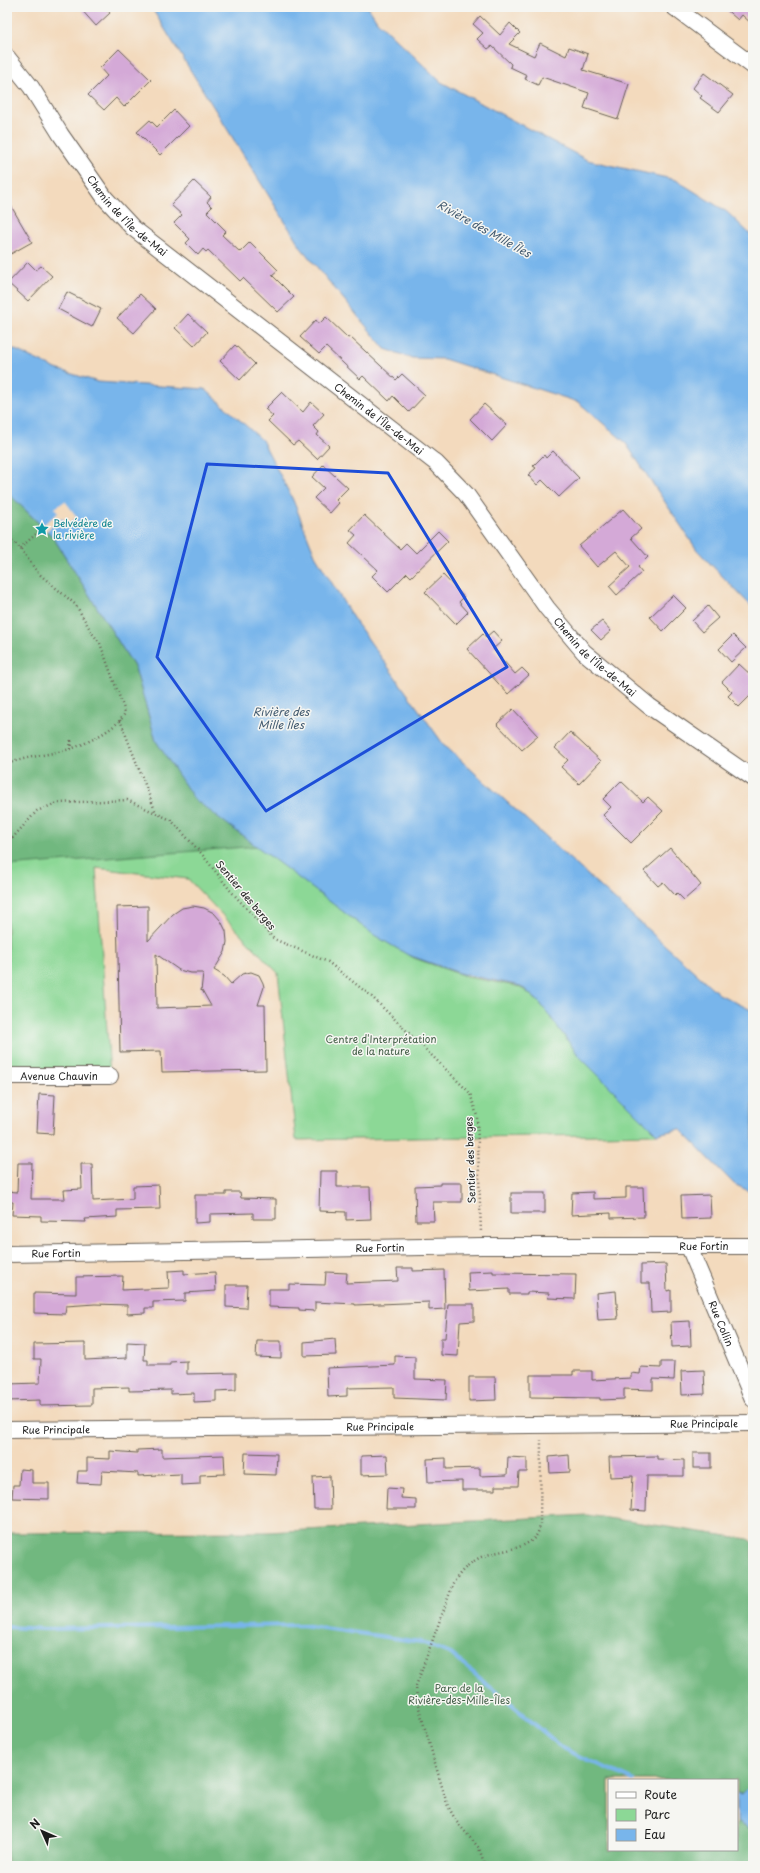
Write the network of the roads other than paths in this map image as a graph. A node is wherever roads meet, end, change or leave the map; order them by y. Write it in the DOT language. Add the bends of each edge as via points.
graph roads {
  1 [pos="674,7"];
  2 [pos="7,57"];
  3 [pos="752,64"];
  4 [pos="753,778"];
  5 [pos="7,1076"];
  6 [pos="110,1076"];
  7 [pos="753,1246"];
  8 [pos="689,1247"];
  9 [pos="7,1254"];
  10 [pos="753,1399"];
  11 [pos="753,1423"];
  12 [pos="7,1430"];
  1 -- 3 [label="street"];
  2 -- 4 [label="street, Chemin de l'Île-de-Mai" via="31,87 61,136 105,198 133,228 436,463 466,494 547,608 584,652 649,706"];
  5 -- 6 [label="street, Avenue Chauvin"];
  7 -- 8 [label="street, Rue Fortin"];
  8 -- 9 [label="street, Rue Fortin" via="482,1246"];
  8 -- 10 [label="street, Rue Collin"];
  11 -- 12 [label="street, Rue Principale"];
}
